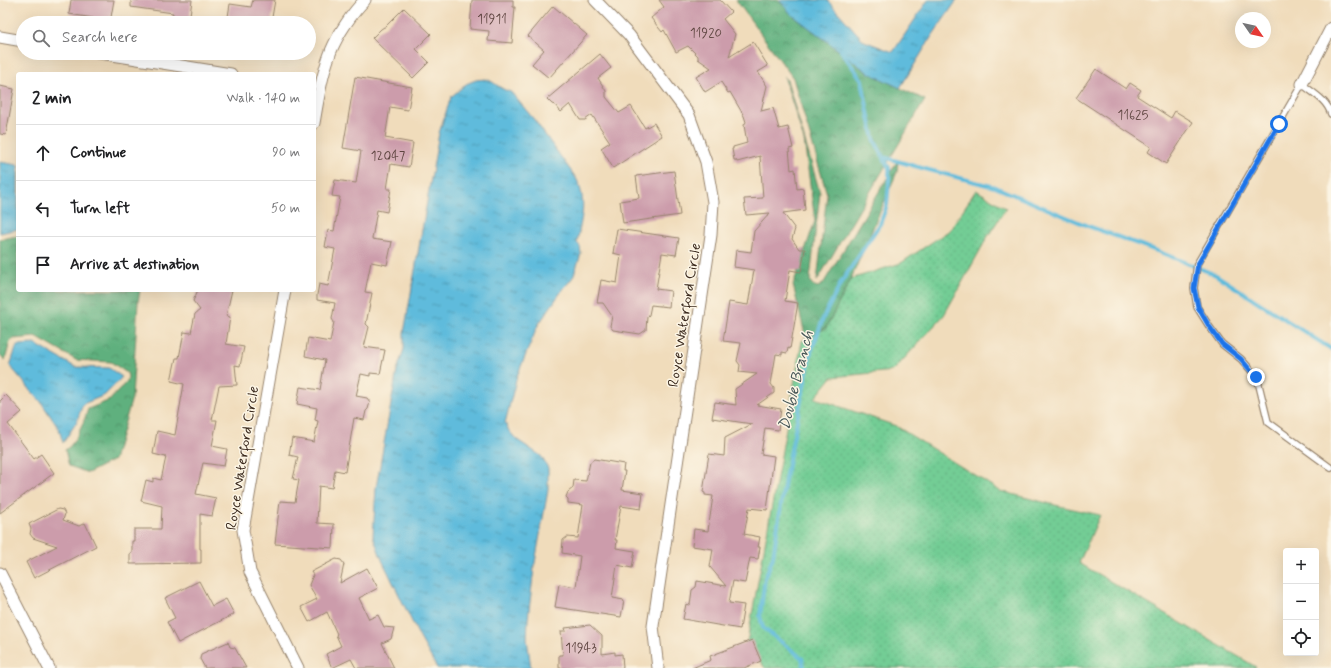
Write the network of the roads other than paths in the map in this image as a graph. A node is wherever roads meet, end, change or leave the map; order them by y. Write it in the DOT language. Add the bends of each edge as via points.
graph roads {
  1 [pos="365,0"];
  2 [pos="595,0"];
  3 [pos="1331,28"];
  4 [pos="0,37"];
  5 [pos="16,40"];
  6 [pos="144,60"];
  7 [pos="219,72"];
  8 [pos="1302,84"];
  9 [pos="317,88"];
  10 [pos="316,100"];
  11 [pos="1331,114"];
  12 [pos="285,292"];
  13 [pos="1331,468"];
  14 [pos="0,573"];
  15 [pos="49,668"];
  16 [pos="298,668"];
  17 [pos="658,668"];
  1 -- 9 [label="street" via="353,12 331,50"];
  2 -- 17 [label="street, Royce Waterford Circle" via="629,35 689,115 706,162 713,202 711,235 653,626"];
  3 -- 8 [label="street"];
  4 -- 5 [label="street"];
  6 -- 7 [label="street"];
  8 -- 11 [label="lane" via="1324,101"];
  8 -- 13 [label="lane" via="1198,264 1194,288 1198,307 1209,326 1222,344 1241,359 1256,377 1268,422"];
  9 -- 10 [label="street"];
  12 -- 16 [label="street, Royce Waterford Circle" via="243,530 250,572"];
  14 -- 15 [label="street"];
}
